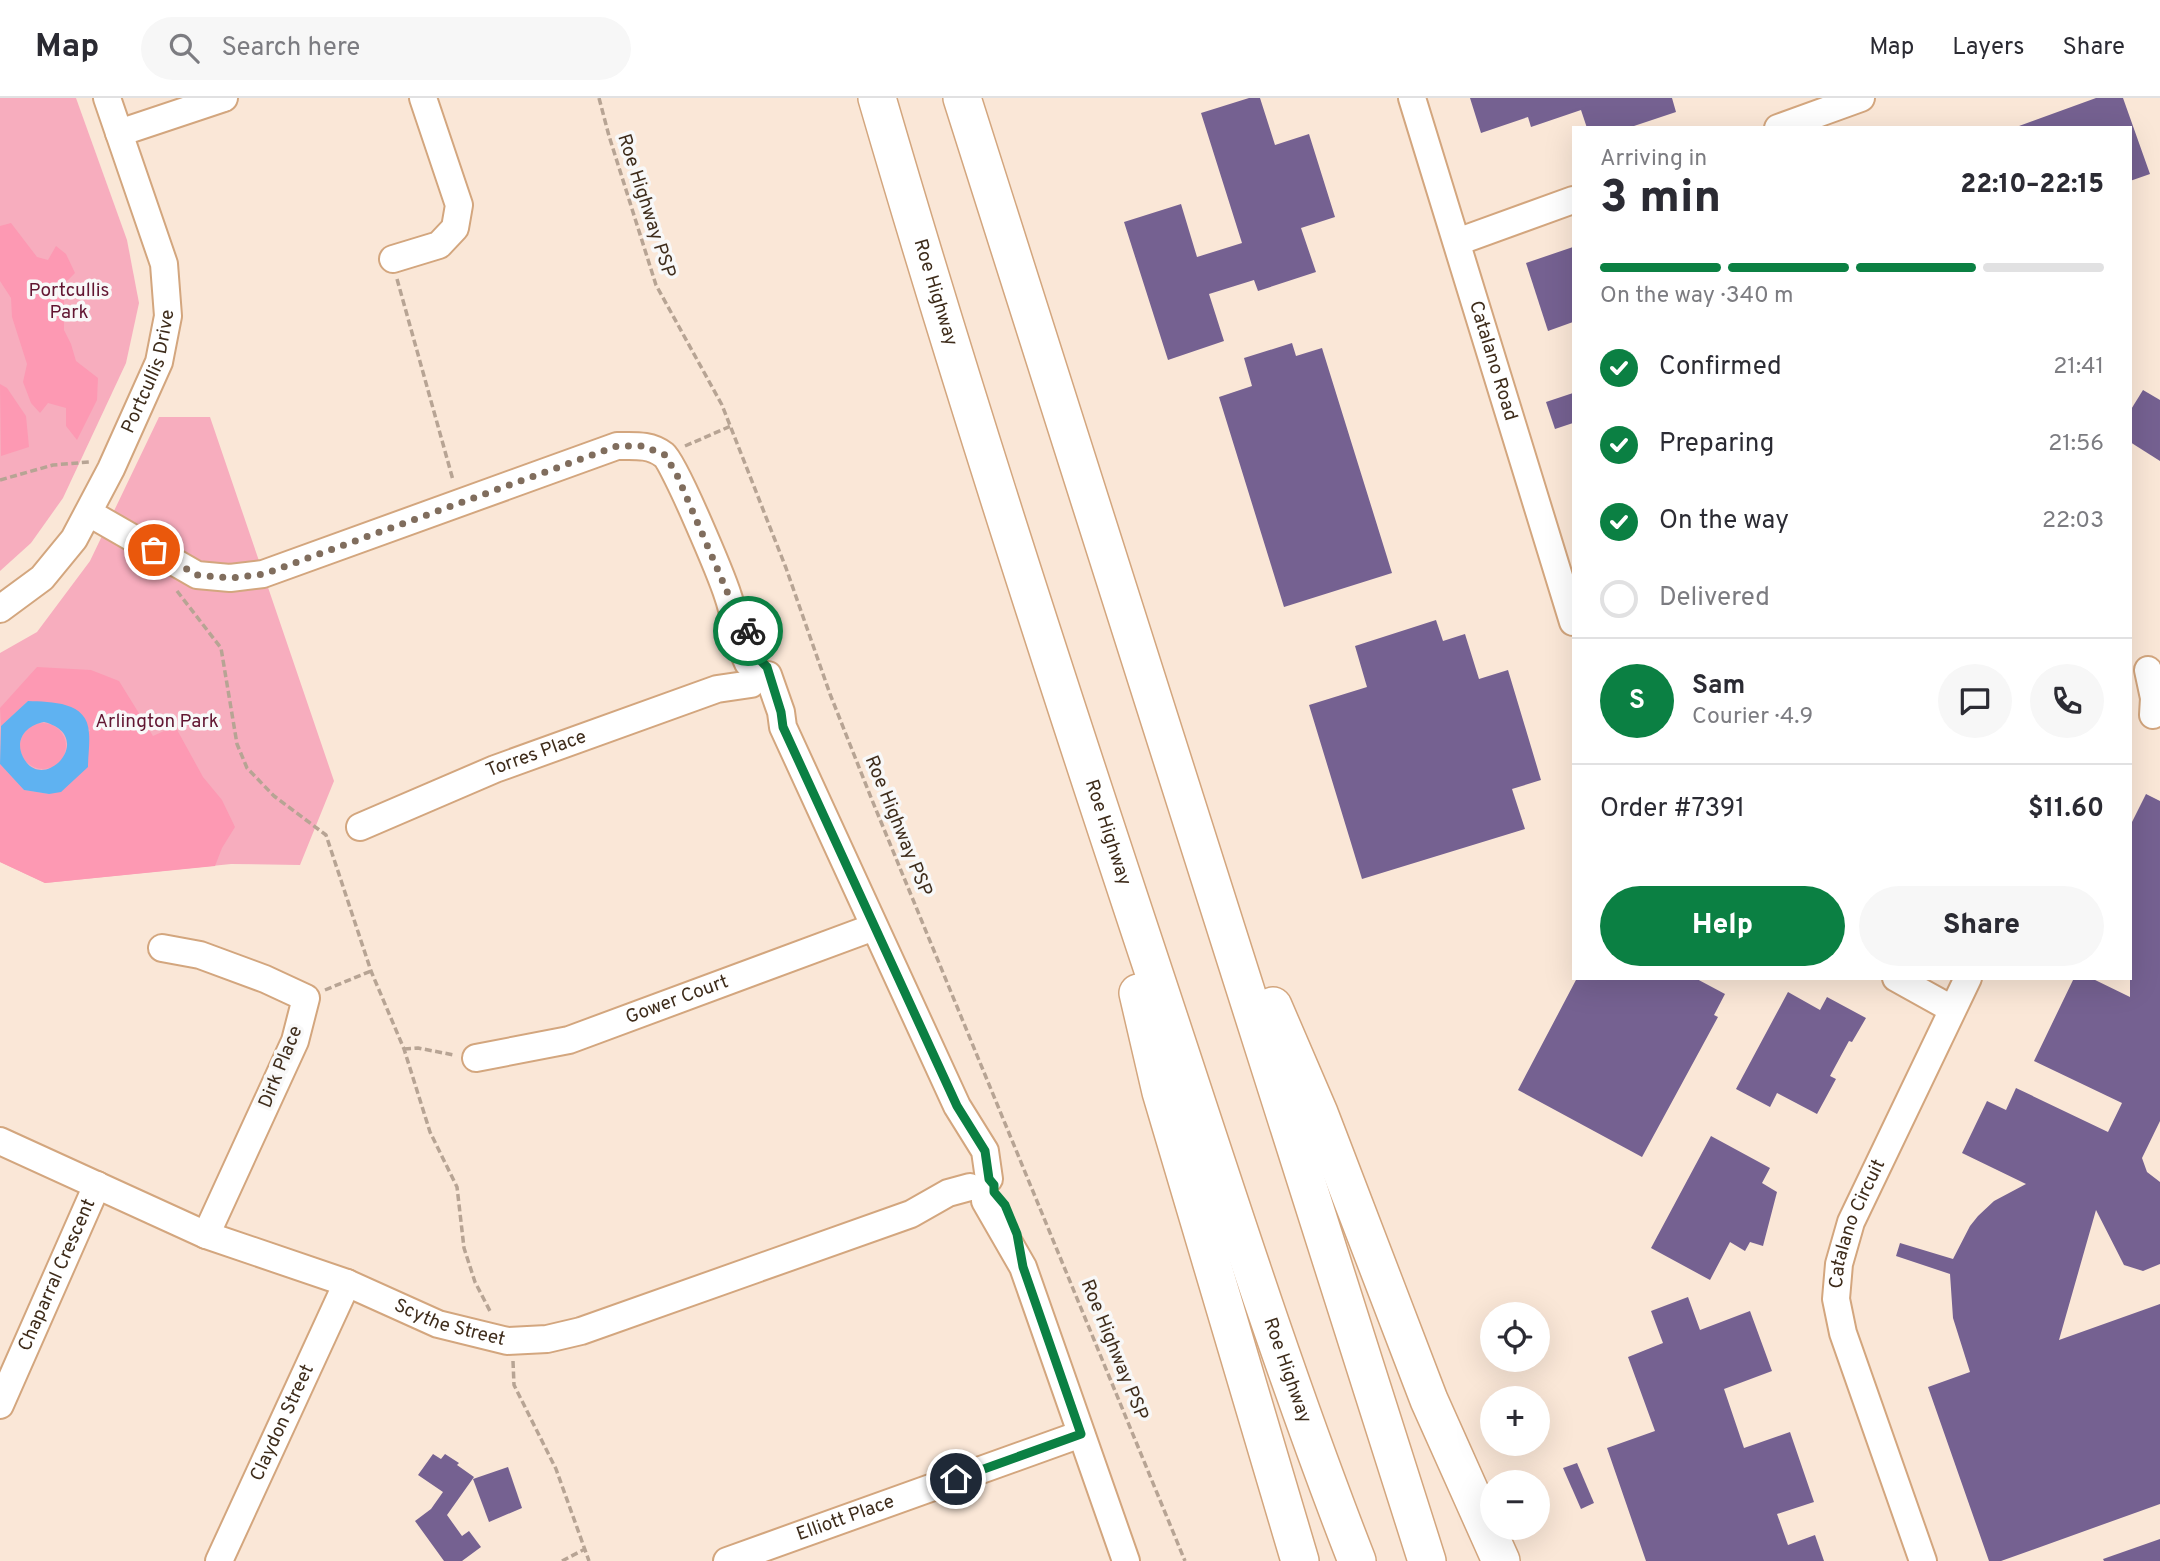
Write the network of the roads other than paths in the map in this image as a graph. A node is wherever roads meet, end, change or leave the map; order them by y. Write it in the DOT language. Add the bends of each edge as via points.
graph roads {
  1 [pos="107,98"];
  2 [pos="224,98"];
  3 [pos="423,98"];
  4 [pos="877,98"];
  5 [pos="962,98"];
  6 [pos="1412,98"];
  7 [pos="1861,98"];
  8 [pos="1783,126"];
  9 [pos="118,133"];
  10 [pos="1572,201"];
  11 [pos="1457,242"];
  12 [pos="393,260"];
  13 [pos="89,513"];
  14 [pos="0,608"];
  15 [pos="1572,619"];
  16 [pos="2148,670"];
  17 [pos="755,673"];
  18 [pos="2147,717"];
  19 [pos="1090,780"];
  20 [pos="1193,822"];
  21 [pos="360,827"];
  22 [pos="874,927"];
  23 [pos="162,948"];
  24 [pos="1900,980"];
  25 [pos="1967,980"];
  26 [pos="1952,1009"];
  27 [pos="476,1058"];
  28 [pos="0,1141"];
  29 [pos="97,1185"];
  30 [pos="981,1190"];
  31 [pos="206,1235"];
  32 [pos="347,1283"];
  33 [pos="0,1405"];
  34 [pos="1081,1434"];
  35 [pos="219,1561"];
  36 [pos="727,1561"];
  37 [pos="1126,1561"];
  38 [pos="1300,1561"];
  39 [pos="1357,1561"];
  40 [pos="1427,1561"];
  41 [pos="1501,1561"];
  42 [pos="1923,1561"];
  1 -- 9 [label="street, Portcullis Drive"];
  2 -- 9 [label="street"];
  3 -- 12 [label="street" via="459,205 455,228 439,245"];
  4 -- 19 [label="highway, Roe Highway" via="981,445"];
  5 -- 20 [label="highway"];
  6 -- 11 [label="street, Catalano Road"];
  7 -- 8 [label="street"];
  9 -- 13 [label="street, Portcullis Drive" via="164,264 168,316 159,362"];
  10 -- 11 [label="street"];
  11 -- 15 [label="street, Catalano Road"];
  13 -- 14 [label="street, Portcullis Drive" via="42,578"];
  13 -- 17 [label="street" via="197,575 264,574 617,446 643,446 665,455 677,475 743,618"];
  16 -- 18 [label="street" via="2154,698"];
  17 -- 21 [label="street, Torres Place" via="730,678 717,689 495,769"];
  17 -- 22 [label="street" via="781,712 783,727"];
  19 -- 38 [label="highway" via="1161,1092"];
  19 -- 39 [label="highway, Roe Highway" via="1270,1323"];
  20 -- 40 [label="highway"];
  20 -- 41 [label="highway" via="1319,1113 1429,1401"];
  22 -- 27 [label="street, Gower Court" via="569,1040"];
  22 -- 30 [label="street" via="957,1106"];
  23 -- 31 [label="street, Dirk Place" via="200,954 306,998 295,1041"];
  24 -- 26 [label="street"];
  25 -- 26 [label="street, Catalano Circuit"];
  26 -- 42 [label="street, Catalano Circuit" via="1851,1222 1839,1264 1836,1299 1843,1333"];
  28 -- 29 [label="street, Scythe Street"];
  29 -- 31 [label="street, Scythe Street"];
  29 -- 33 [label="street, Chaparral Crescent"];
  30 -- 32 [label="street, Scythe Street" via="948,1194 911,1213 581,1331 547,1339 507,1341 438,1324"];
  30 -- 34 [label="street" via="1005,1205 1017,1234 1023,1267"];
  31 -- 32 [label="street, Scythe Street"];
  32 -- 35 [label="street, Claydon Street"];
  34 -- 36 [label="street, Elliott Place"];
  34 -- 37 [label="street"];
}
